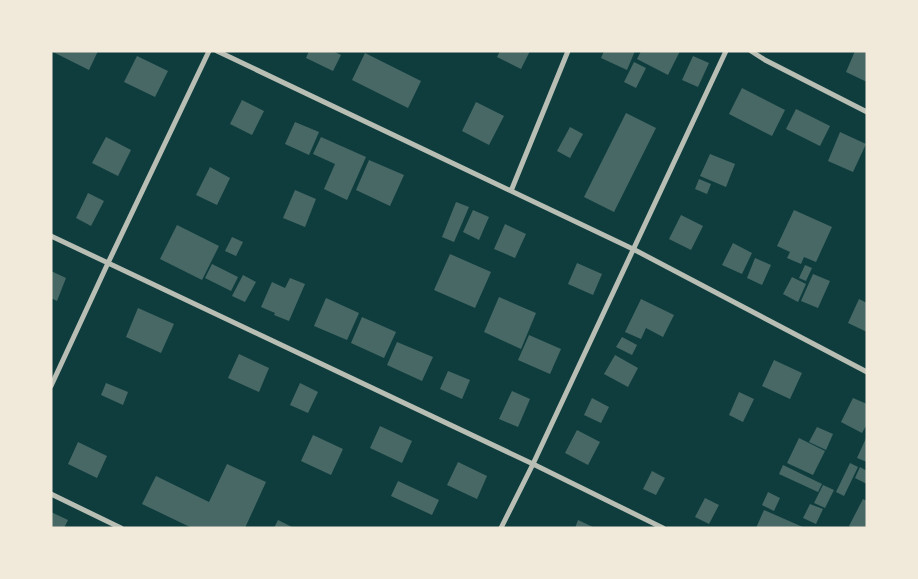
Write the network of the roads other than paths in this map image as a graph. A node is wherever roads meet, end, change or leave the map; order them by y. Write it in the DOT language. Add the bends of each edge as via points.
graph roads {
  1 [pos="209,51"];
  2 [pos="217,51"];
  3 [pos="568,51"];
  4 [pos="726,51"];
  5 [pos="752,51"];
  6 [pos="867,112"];
  7 [pos="511,191"];
  8 [pos="51,236"];
  9 [pos="633,249"];
  10 [pos="108,263"];
  11 [pos="867,372"];
  12 [pos="51,386"];
  13 [pos="532,464"];
  14 [pos="51,494"];
  15 [pos="121,528"];
  16 [pos="501,528"];
  17 [pos="663,528"];
  1 -- 10 [label="street"];
  2 -- 7 [label="street"];
  3 -- 7 [label="street"];
  4 -- 9 [label="street"];
  5 -- 6 [label="street"];
  7 -- 9 [label="street"];
  8 -- 10 [label="street"];
  9 -- 11 [label="street"];
  9 -- 13 [label="street"];
  10 -- 12 [label="street"];
  10 -- 13 [label="street"];
  13 -- 16 [label="street"];
  13 -- 17 [label="street"];
  14 -- 15 [label="street"];
}
